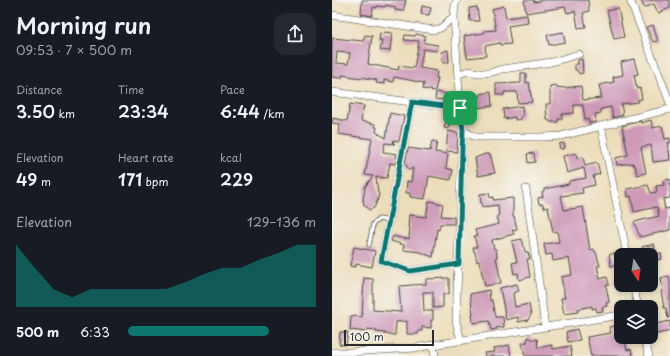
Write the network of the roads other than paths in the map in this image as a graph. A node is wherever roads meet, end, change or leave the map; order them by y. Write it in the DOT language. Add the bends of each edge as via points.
graph roads {
  1 [pos="457,0"];
  2 [pos="630,0"];
  3 [pos="332,15"];
  4 [pos="454,16"];
  5 [pos="579,54"];
  6 [pos="459,74"];
  7 [pos="332,92"];
  8 [pos="412,102"];
  9 [pos="670,103"];
  10 [pos="460,108"];
  11 [pos="670,109"];
  12 [pos="601,126"];
  13 [pos="463,131"];
  14 [pos="526,189"];
  15 [pos="389,221"];
  16 [pos="369,245"];
  17 [pos="626,248"];
  18 [pos="459,264"];
  19 [pos="614,316"];
  20 [pos="544,327"];
  21 [pos="461,341"];
  22 [pos="433,344"];
  23 [pos="646,344"];
  24 [pos="332,352"];
  25 [pos="435,356"];
  26 [pos="649,356"];
  1 -- 4 [label="street"];
  2 -- 9 [label="street"];
  3 -- 4 [label="street" via="434,30 441,28"];
  4 -- 6 [label="street"];
  5 -- 6 [label="street" via="552,62 489,73 469,71"];
  6 -- 10 [label="street"];
  7 -- 8 [label="street"];
  8 -- 10 [label="street"];
  8 -- 15 [label="street"];
  10 -- 13 [label="street"];
  11 -- 12 [label="street"];
  12 -- 13 [label="street" via="576,133 545,137 476,137"];
  12 -- 17 [label="street"];
  13 -- 18 [label="street"];
  14 -- 20 [label="street"];
  15 -- 16 [label="lane" via="379,219 373,224"];
  15 -- 18 [label="street" via="381,261 410,271"];
  18 -- 21 [label="street" via="456,321"];
  19 -- 20 [label="street"];
  20 -- 21 [label="street"];
  21 -- 22 [label="street"];
  22 -- 24 [label="street" via="414,348"];
  22 -- 25 [label="street"];
  23 -- 26 [label="street"];
}
